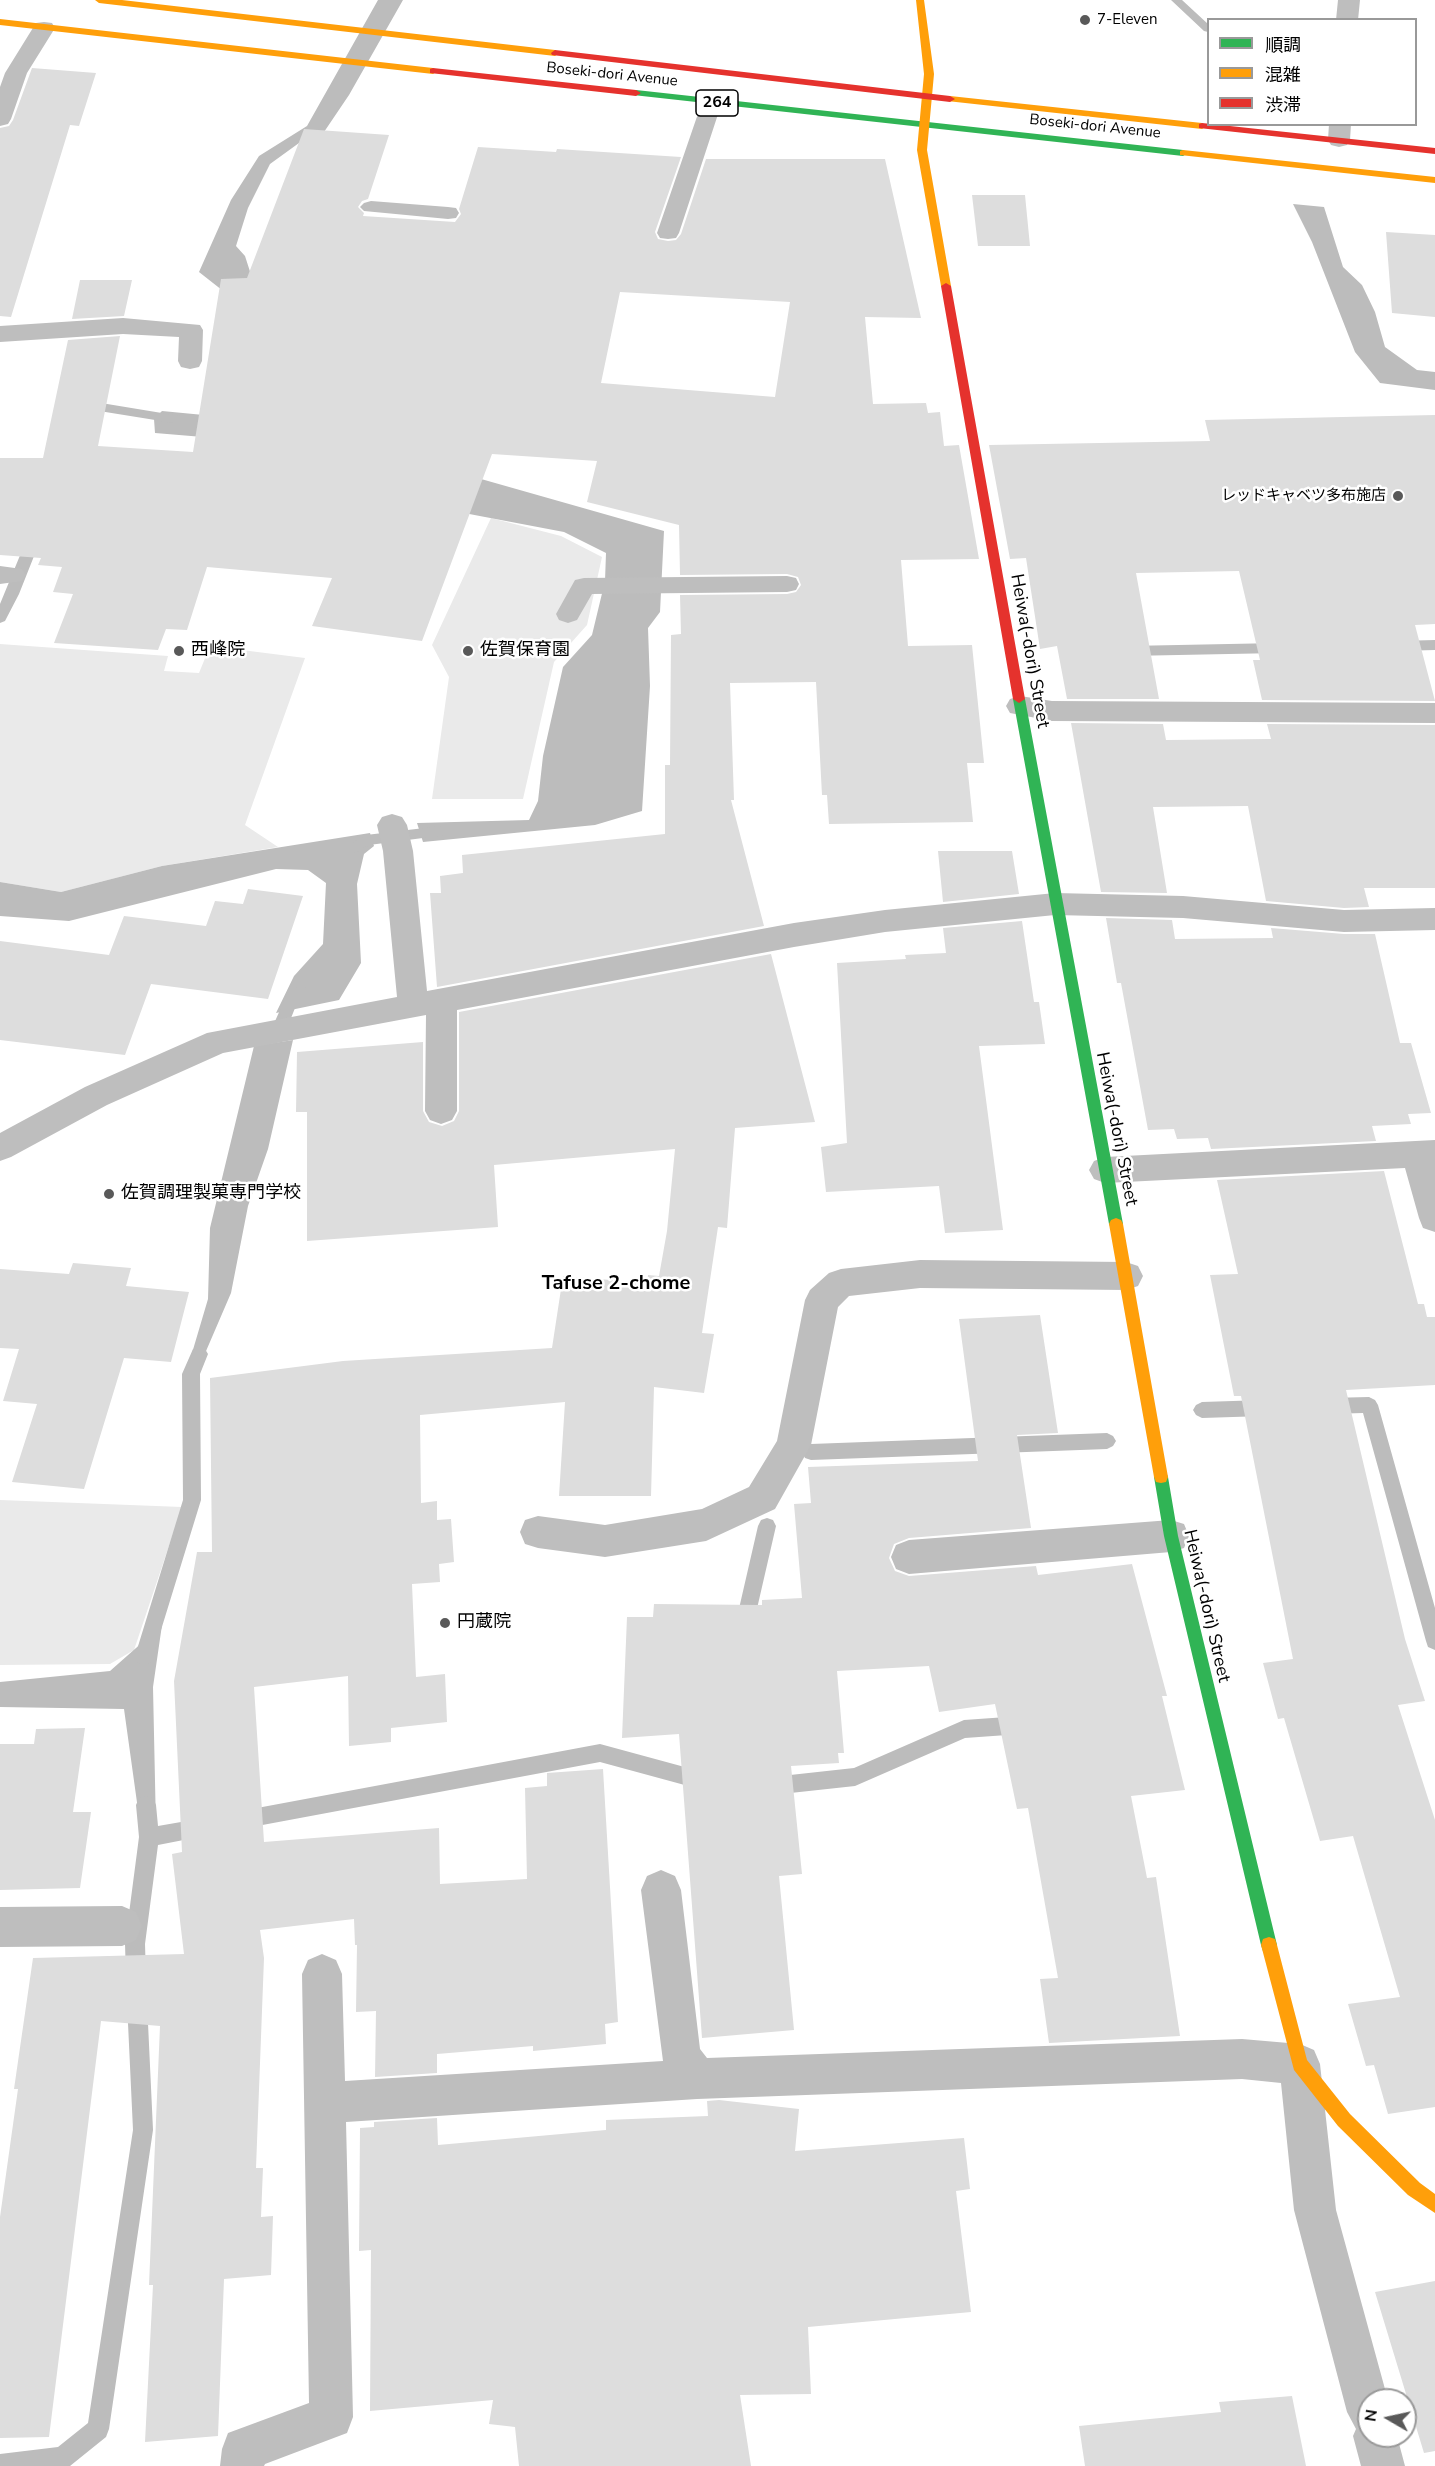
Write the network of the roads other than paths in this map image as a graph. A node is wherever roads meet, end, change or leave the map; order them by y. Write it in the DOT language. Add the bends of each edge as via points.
graph roads {
  1 [pos="99,0"];
  2 [pos="920,0"];
  3 [pos="1349,0"];
  4 [pos="1347,18"];
  5 [pos="0,22"];
  6 [pos="44,28"];
  7 [pos="927,97"];
  8 [pos="712,102"];
  9 [pos="0,119"];
  10 [pos="1207,121"];
  11 [pos="925,126"];
  12 [pos="1269,126"];
  13 [pos="1340,132"];
  14 [pos="1435,151"];
  15 [pos="1435,180"];
  16 [pos="372,207"];
  17 [pos="448,213"];
  18 [pos="668,233"];
  19 [pos="0,334"];
  20 [pos="190,361"];
  21 [pos="787,584"];
  22 [pos="568,614"];
  23 [pos="1020,706"];
  24 [pos="1435,712"];
  25 [pos="395,838"];
  26 [pos="1055,904"];
  27 [pos="1435,919"];
  28 [pos="428,1004"];
  29 [pos="441,1111"];
  30 [pos="0,1148"];
  31 [pos="1426,1153"];
  32 [pos="1105,1170"];
  33 [pos="1435,1218"];
  34 [pos="1126,1276"];
  35 [pos="538,1532"];
  36 [pos="1171,1536"];
  37 [pos="909,1557"];
  38 [pos="661,1890"];
  39 [pos="122,1926"];
  40 [pos="0,1927"];
  41 [pos="322,1974"];
  42 [pos="1300,2064"];
  43 [pos="697,2079"];
  44 [pos="326,2103"];
  45 [pos="1435,2204"];
  46 [pos="1363,2388"];
  47 [pos="1378,2448"];
  48 [pos="242,2466"];
  49 [pos="1383,2466"];
  1 -- 7 [label="main road, Boseki-dori Avenue / 264"];
  2 -- 7 [label="main road, Heiwa(-dori) Street" via="929,74"];
  3 -- 4 [label="street"];
  5 -- 6 [label="main road, Boseki-dori Avenue / 264"];
  6 -- 8 [label="main road, Boseki-dori Avenue / 264"];
  6 -- 9 [label="street" via="16,73"];
  7 -- 10 [label="main road, Boseki-dori Avenue / 264"];
  7 -- 11 [label="main road, Heiwa(-dori) Street"];
  8 -- 11 [label="main road, Boseki-dori Avenue / 264"];
  8 -- 18 [label="lane"];
  11 -- 15 [label="main road, Boseki-dori Avenue / 264"];
  11 -- 23 [label="main road, Heiwa(-dori) Street" via="922,150"];
  12 -- 13 [label="main road, Boseki-dori Avenue / 264"];
  13 -- 14 [label="main road, Boseki-dori Avenue / 264"];
  16 -- 17 [label="lane"];
  19 -- 20 [label="street" via="123,326 191,330"];
  21 -- 22 [label="lane" via="584,586"];
  23 -- 24 [label="street" via="1052,711"];
  23 -- 26 [label="main road, Heiwa(-dori) Street"];
  25 -- 28 [label="street"];
  26 -- 27 [label="street" via="1183,907 1344,921"];
  26 -- 28 [label="street" via="885,921 794,935"];
  26 -- 32 [label="main road, Heiwa(-dori) Street"];
  28 -- 29 [label="street"];
  28 -- 30 [label="street" via="218,1042 96,1096"];
  31 -- 32 [label="street"];
  31 -- 33 [label="street"];
  32 -- 34 [label="main road, Heiwa(-dori) Street"];
  34 -- 35 [label="street" via="920,1274 841,1283 822,1300 794,1445 762,1498 706,1525 604,1541"];
  34 -- 36 [label="main road, Heiwa(-dori) Street"];
  36 -- 37 [label="street"];
  36 -- 42 [label="main road, Heiwa(-dori) Street" via="1251,1878"];
  38 -- 43 [label="street" via="681,2056"];
  39 -- 40 [label="street"];
  41 -- 44 [label="street"];
  42 -- 43 [label="street" via="1242,2059"];
  42 -- 45 [label="main road, Heiwa(-dori) Street" via="1344,2120 1414,2189"];
  42 -- 46 [label="street" via="1315,2210"];
  43 -- 44 [label="street"];
  44 -- 48 [label="street" via="331,2417 244,2449"];
  47 -- 49 [label="street"];
}
